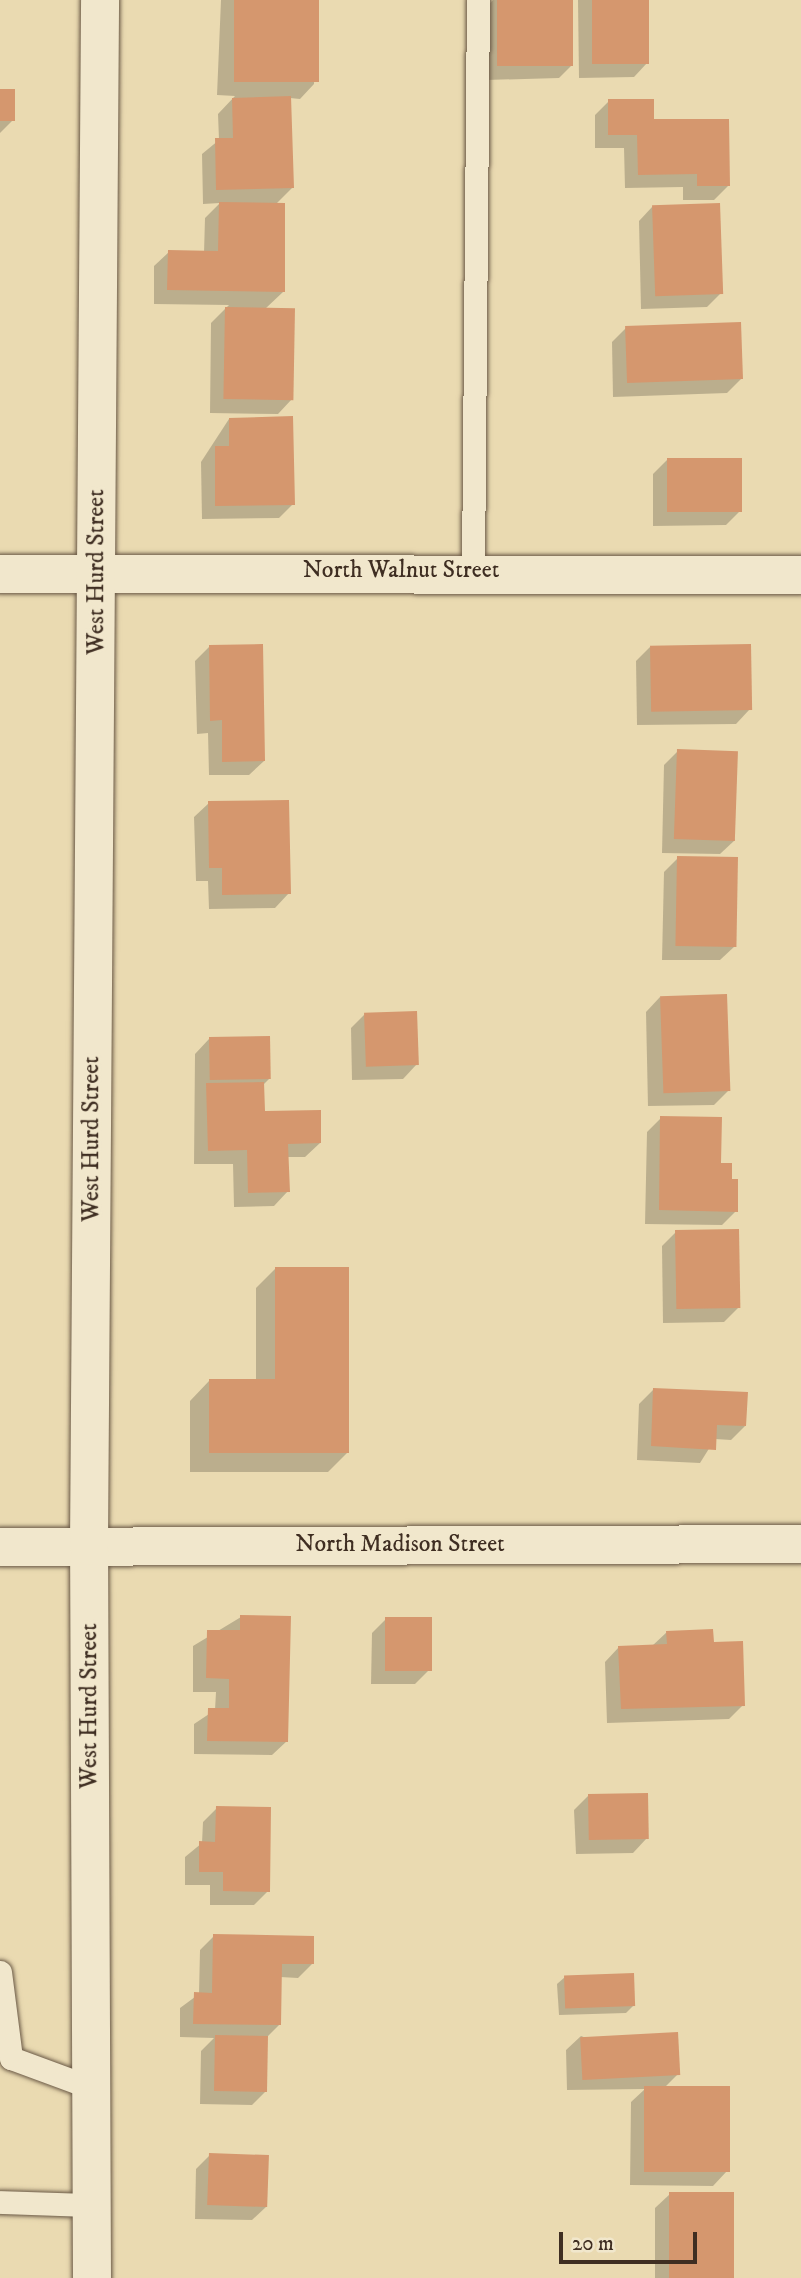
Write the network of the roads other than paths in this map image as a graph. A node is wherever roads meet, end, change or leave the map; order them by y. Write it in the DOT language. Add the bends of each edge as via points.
graph roads {
  1 [pos="100,0"];
  2 [pos="478,0"];
  3 [pos="473,570"];
  4 [pos="0,574"];
  5 [pos="97,575"];
  6 [pos="801,575"];
  7 [pos="801,1544"];
  8 [pos="89,1546"];
  9 [pos="0,1547"];
  10 [pos="0,1972"];
  11 [pos="92,2088"];
  12 [pos="0,2202"];
  13 [pos="91,2205"];
  14 [pos="92,2278"];
  1 -- 5 [label="street, West Hurd Street"];
  2 -- 3 [label="lane"];
  3 -- 5 [label="street, North Walnut Street"];
  3 -- 6 [label="street, North Walnut Street"];
  4 -- 5 [label="street, North Walnut Street"];
  5 -- 8 [label="street, West Hurd Street"];
  7 -- 8 [label="street, North Madison Street"];
  8 -- 9 [label="street, North Madison Street"];
  8 -- 11 [label="street, West Hurd Street"];
  10 -- 11 [label="lane" via="11,2058"];
  11 -- 13 [label="street, West Hurd Street"];
  12 -- 13 [label="lane"];
  13 -- 14 [label="street, West Hurd Street"];
}
